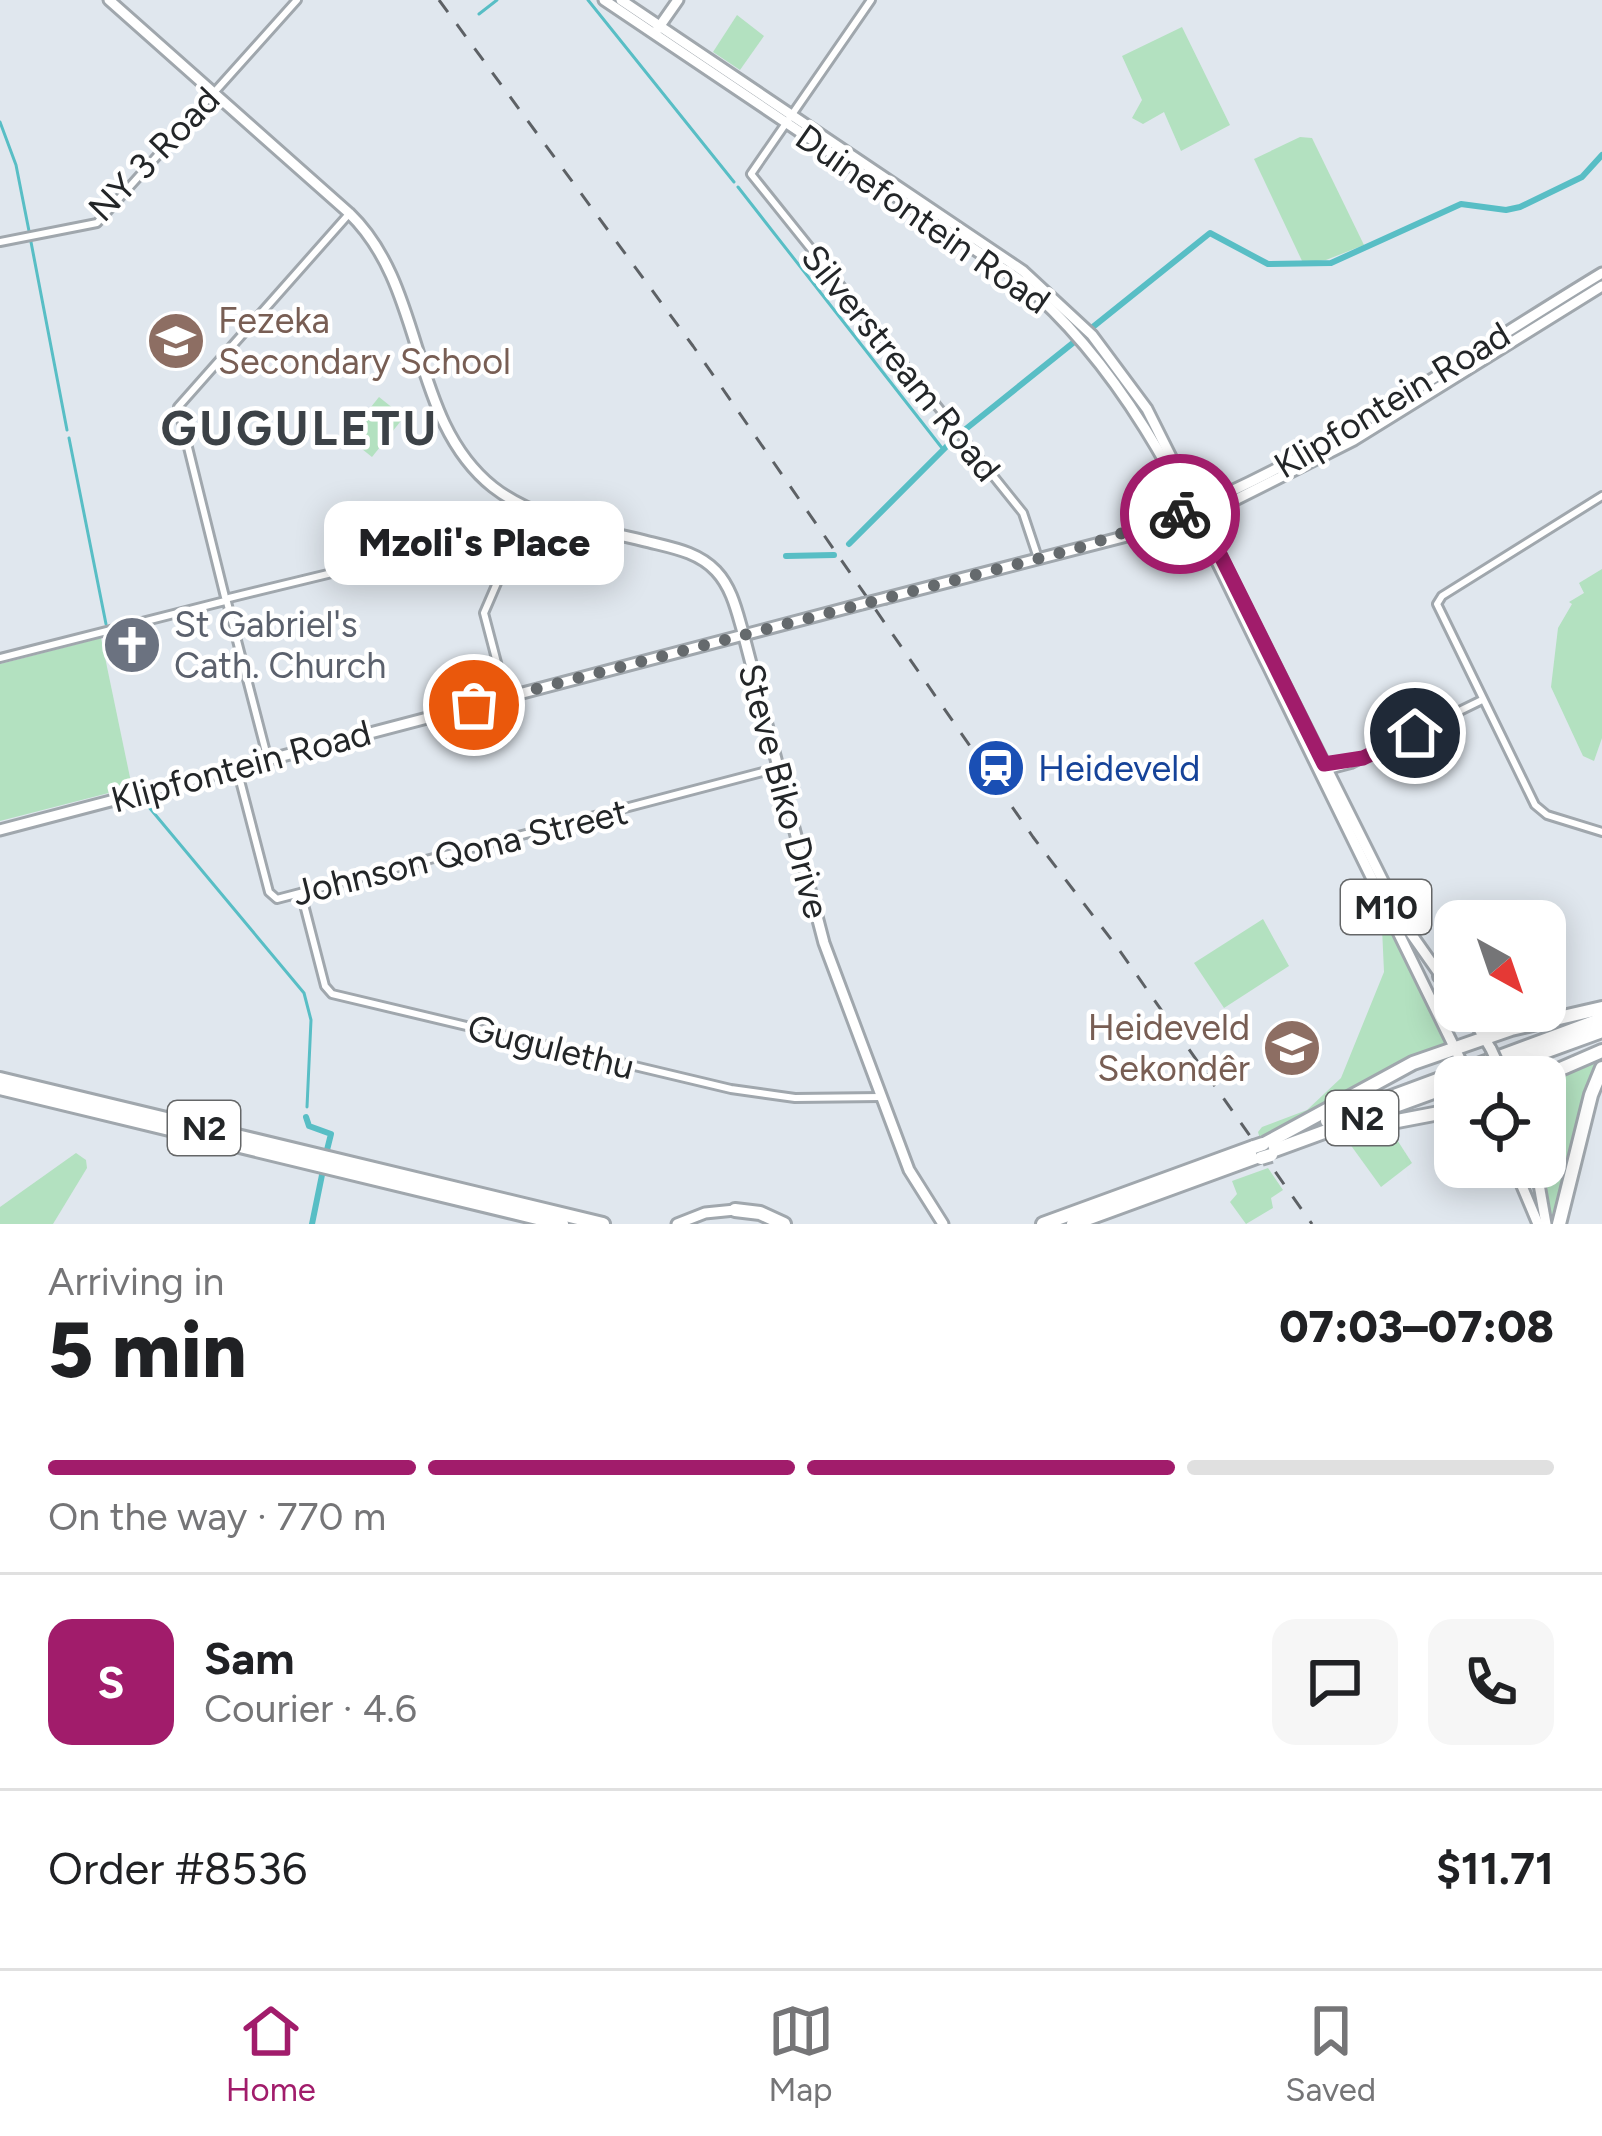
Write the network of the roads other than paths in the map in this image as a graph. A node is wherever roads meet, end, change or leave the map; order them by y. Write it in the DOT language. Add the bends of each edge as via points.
graph roads {
  1 [pos="109,0"];
  2 [pos="297,0"];
  3 [pos="604,0"];
  4 [pos="621,0"];
  5 [pos="679,0"];
  6 [pos="871,0"];
  7 [pos="657,30"];
  8 [pos="214,93"];
  9 [pos="790,119"];
  10 [pos="349,213"];
  11 [pos="0,242"];
  12 [pos="1602,273"];
  13 [pos="1602,286"];
  14 [pos="1602,496"];
  15 [pos="529,509"];
  16 [pos="1195,512"];
  17 [pos="1038,558"];
  18 [pos="499,576"];
  19 [pos="226,599"];
  20 [pos="737,614"];
  21 [pos="762,630"];
  22 [pos="743,634"];
  23 [pos="0,658"];
  24 [pos="506,697"];
  25 [pos="1482,700"];
  26 [pos="268,760"];
  27 [pos="237,768"];
  28 [pos="778,768"];
  29 [pos="1322,768"];
  30 [pos="0,830"];
  31 [pos="1602,832"];
  32 [pos="301,893"];
  33 [pos="1434,967"];
  34 [pos="1602,1008"];
  35 [pos="1566,1015"];
  36 [pos="1602,1019"];
  37 [pos="1602,1031"];
  38 [pos="1481,1032"];
  39 [pos="1519,1032"];
  40 [pos="1488,1043"];
  41 [pos="1602,1051"];
  42 [pos="1458,1054"];
  43 [pos="1494,1056"];
  44 [pos="1531,1056"];
  45 [pos="1566,1067"];
  46 [pos="1602,1068"];
  47 [pos="0,1083"];
  48 [pos="1434,1091"];
  49 [pos="879,1097"];
  50 [pos="1434,1114"];
  51 [pos="1264,1151"];
  52 [pos="387,1183"];
  53 [pos="1524,1188"];
  54 [pos="1538,1188"];
  55 [pos="735,1210"];
  56 [pos="538,1224"];
  57 [pos="562,1224"];
  58 [pos="603,1224"];
  59 [pos="677,1224"];
  60 [pos="763,1224"];
  61 [pos="784,1224"];
  62 [pos="944,1224"];
  63 [pos="1043,1224"];
  64 [pos="1073,1224"];
  65 [pos="1542,1224"];
  66 [pos="1559,1224"];
  1 -- 8 [label="main road, Steve Biko Drive"];
  2 -- 8 [label="street, NY 3 Road"];
  3 -- 7 [label="main road, Duinefontein Road / M10"];
  4 -- 7 [label="main road, Duinefontein Road / M10"];
  5 -- 7 [label="main road"];
  6 -- 9 [label="street"];
  7 -- 9 [label="main road, Duinefontein Road / M10"];
  8 -- 10 [label="main road, Steve Biko Drive"];
  8 -- 11 [label="street, NY 3 Road" via="97,223"];
  9 -- 16 [label="main road, Duinefontein Road / M10" via="1084,333"];
  9 -- 17 [label="street, Silverstream Road" via="751,174 1023,513"];
  10 -- 15 [label="main road, Steve Biko Drive" via="387,261 452,439 487,482"];
  10 -- 19 [label="street" via="178,407"];
  12 -- 16 [label="main road, Klipfontein Road" via="1329,442"];
  13 -- 16 [label="main road, Klipfontein Road" via="1354,440"];
  14 -- 25 [label="street" via="1438,600"];
  15 -- 18 [label="street"];
  15 -- 20 [label="main road, Steve Biko Drive" via="695,556 726,584"];
  16 -- 17 [label="main road, Klipfontein Road"];
  16 -- 29 [label="main road, Duinefontein Road / M10"];
  17 -- 21 [label="main road, Klipfontein Road, bridge"];
  18 -- 19 [label="street" via="452,561 398,557"];
  18 -- 24 [label="street" via="484,614"];
  19 -- 23 [label="street"];
  19 -- 26 [label="street"];
  20 -- 21 [label="main road"];
  20 -- 22 [label="main road, Steve Biko Drive"];
  21 -- 22 [label="main road, Klipfontein Road"];
  22 -- 24 [label="main road, Klipfontein Road"];
  22 -- 28 [label="main road, Steve Biko Drive"];
  24 -- 26 [label="main road, Klipfontein Road"];
  25 -- 29 [label="street" via="1363,758"];
  25 -- 31 [label="street" via="1538,809"];
  26 -- 27 [label="main road, Klipfontein Road"];
  27 -- 30 [label="main road, Klipfontein Road"];
  27 -- 32 [label="street, Johnson Qona Street" via="270,895"];
  28 -- 32 [label="street, Johnson Qona Street"];
  28 -- 49 [label="main road, Steve Biko Drive" via="824,943"];
  29 -- 33 [label="main road, Duinefontein Road / M10"];
  29 -- 42 [label="main road, Duinefontein Road / M10"];
  32 -- 49 [label="street, Gugulethu" via="330,994 746,1092"];
  34 -- 35 [label="highway"];
  36 -- 51 [label="highway, N2"];
  37 -- 44 [label="highway"];
  38 -- 40 [label="main road"];
  39 -- 40 [label="highway"];
  40 -- 42 [label="highway"];
  40 -- 43 [label="main road, bridge"];
  41 -- 45 [label="highway"];
  42 -- 51 [label="highway" via="1400,1069"];
  46 -- 66 [label="highway"];
  47 -- 52 [label="highway, N2"];
  47 -- 58 [label="highway, N2"];
  48 -- 51 [label="highway, N2"];
  49 -- 62 [label="main road, Steve Biko Drive" via="914,1180"];
  50 -- 51 [label="highway"];
  51 -- 63 [label="highway, N2"];
  51 -- 64 [label="highway, N2"];
  52 -- 56 [label="highway"];
  52 -- 57 [label="highway, N2"];
  53 -- 65 [label="main road"];
  54 -- 65 [label="main road"];
  55 -- 59 [label="main road"];
  55 -- 60 [label="highway"];
  55 -- 61 [label="highway"];
}
